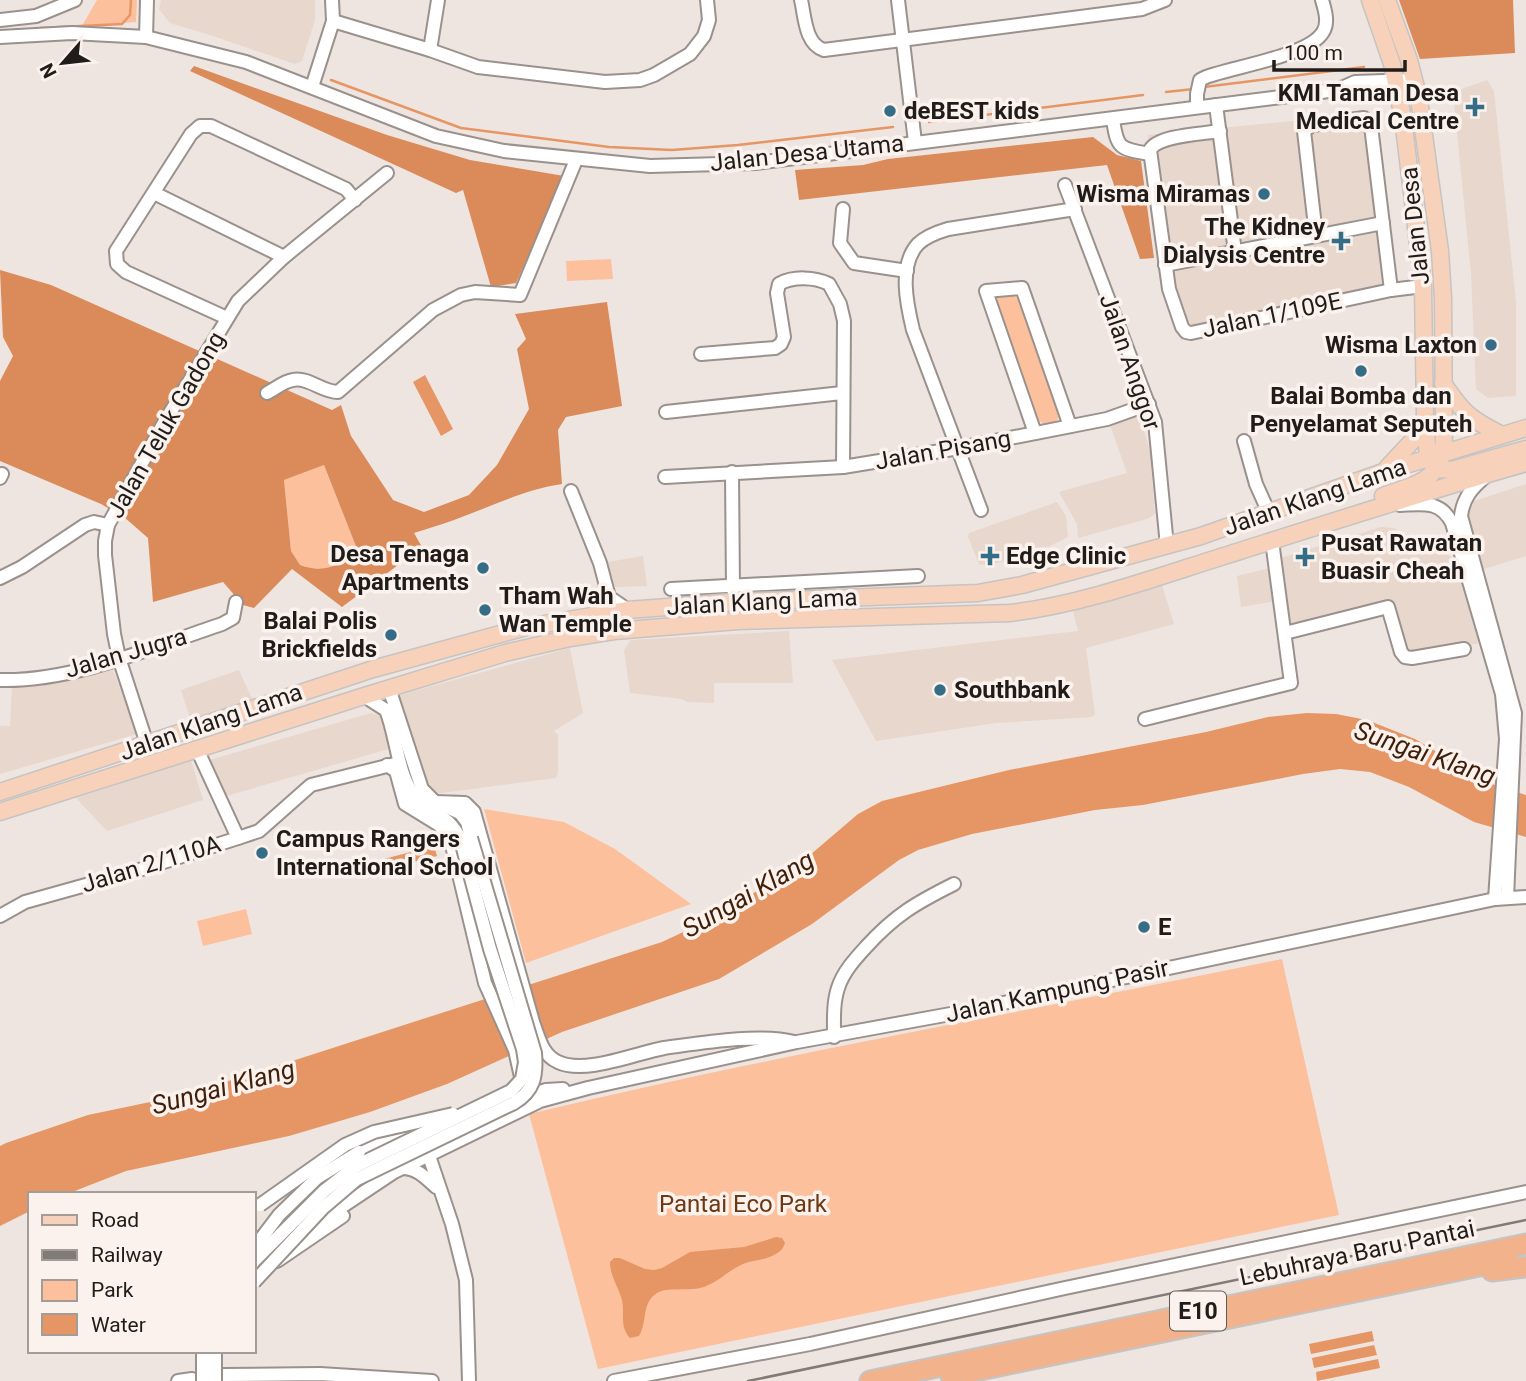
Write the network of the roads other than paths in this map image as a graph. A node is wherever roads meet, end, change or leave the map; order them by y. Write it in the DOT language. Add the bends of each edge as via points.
graph roads {
  1 [pos="75,0"];
  2 [pos="147,0"];
  3 [pos="332,0"];
  4 [pos="438,0"];
  5 [pos="707,0"];
  6 [pos="801,0"];
  7 [pos="898,0"];
  8 [pos="1165,0"];
  9 [pos="1322,0"];
  10 [pos="1370,0"];
  11 [pos="1387,0"];
  12 [pos="0,20"];
  13 [pos="333,21"];
  14 [pos="0,37"];
  15 [pos="146,37"];
  16 [pos="902,38"];
  17 [pos="430,50"];
  18 [pos="1397,86"];
  19 [pos="1416,86"];
  20 [pos="313,87"];
  21 [pos="1216,105"];
  22 [pos="1197,107"];
  23 [pos="1113,119"];
  24 [pos="1220,131"];
  25 [pos="915,142"];
  26 [pos="1150,154"];
  27 [pos="576,160"];
  28 [pos="387,173"];
  29 [pos="1065,185"];
  30 [pos="155,193"];
  31 [pos="355,200"];
  32 [pos="842,209"];
  33 [pos="1075,209"];
  34 [pos="1383,223"];
  35 [pos="1316,235"];
  36 [pos="1235,251"];
  37 [pos="284,257"];
  38 [pos="1165,265"];
  39 [pos="907,271"];
  40 [pos="1423,286"];
  41 [pos="1391,290"];
  42 [pos="226,318"];
  43 [pos="701,354"];
  44 [pos="1443,383"];
  45 [pos="267,393"];
  46 [pos="842,393"];
  47 [pos="1149,404"];
  48 [pos="666,412"];
  49 [pos="1424,418"];
  50 [pos="1070,426"];
  51 [pos="1526,428"];
  52 [pos="1035,433"];
  53 [pos="1502,435"];
  54 [pos="1244,441"];
  55 [pos="959,448"];
  56 [pos="1526,449"];
  57 [pos="1436,460"];
  58 [pos="1526,463"];
  59 [pos="843,467"];
  60 [pos="733,472"];
  61 [pos="1383,472"];
  62 [pos="1488,474"];
  63 [pos="665,477"];
  64 [pos="1419,483"];
  65 [pos="571,491"];
  66 [pos="1306,499"];
  67 [pos="1386,506"];
  68 [pos="981,510"];
  69 [pos="1269,513"];
  70 [pos="1323,523"];
  71 [pos="108,524"];
  72 [pos="1272,541"];
  73 [pos="1167,546"];
  74 [pos="918,576"];
  75 [pos="0,578"];
  76 [pos="733,584"];
  77 [pos="671,589"];
  78 [pos="609,597"];
  79 [pos="733,602"];
  80 [pos="236,603"];
  81 [pos="628,610"];
  82 [pos="596,616"];
  83 [pos="1285,634"];
  84 [pos="1464,649"];
  85 [pos="119,658"];
  86 [pos="0,680"];
  87 [pos="389,688"];
  88 [pos="364,696"];
  89 [pos="1145,719"];
  90 [pos="205,725"];
  91 [pos="1511,740"];
  92 [pos="147,744"];
  93 [pos="197,749"];
  94 [pos="401,763"];
  95 [pos="387,765"];
  96 [pos="0,792"];
  97 [pos="435,802"];
  98 [pos="0,812"];
  99 [pos="238,838"];
  100 [pos="466,839"];
  101 [pos="954,884"];
  102 [pos="497,897"];
  103 [pos="1526,897"];
  104 [pos="1501,899"];
  105 [pos="466,904"];
  106 [pos="0,916"];
  107 [pos="504,920"];
  108 [pos="470,927"];
  109 [pos="533,1022"];
  110 [pos="834,1037"];
  111 [pos="530,1039"];
  112 [pos="797,1042"];
  113 [pos="522,1079"];
  114 [pos="587,1088"];
  115 [pos="476,1110"];
  116 [pos="443,1119"];
  117 [pos="390,1140"];
  118 [pos="427,1156"];
  119 [pos="403,1168"];
  120 [pos="379,1182"];
  121 [pos="439,1189"];
  122 [pos="1526,1192"];
  123 [pos="257,1209"];
  124 [pos="256,1240"];
  125 [pos="1526,1244"];
  126 [pos="256,1245"];
  127 [pos="1526,1256"];
  128 [pos="256,1259"];
  129 [pos="271,1266"];
  130 [pos="1526,1267"];
  131 [pos="1435,1275"];
  132 [pos="256,1280"];
  133 [pos="202,1353"];
  134 [pos="215,1353"];
  135 [pos="219,1378"];
  136 [pos="198,1380"];
  137 [pos="178,1381"];
  138 [pos="432,1381"];
  139 [pos="469,1381"];
  140 [pos="614,1381"];
  141 [pos="870,1381"];
  142 [pos="926,1381"];
  1 -- 12 [label="street" via="36,16"];
  2 -- 15 [label="street"];
  3 -- 13 [label="street"];
  4 -- 17 [label="street"];
  5 -- 17 [label="street" via="709,20 704,36 690,54 640,80 592,82 478,68"];
  6 -- 16 [label="street" via="810,38 818,48"];
  7 -- 16 [label="street"];
  8 -- 16 [label="street" via="1142,9"];
  9 -- 22 [label="street" via="1323,32 1312,43 1200,80"];
  10 -- 18 [label="main road, Jalan Desa"];
  11 -- 19 [label="main road, Jalan Desa"];
  13 -- 17 [label="street"];
  13 -- 20 [label="street"];
  14 -- 15 [label="street, Jalan Desa Utama" via="72,33"];
  15 -- 20 [label="street, Jalan Desa Utama" via="223,55"];
  16 -- 25 [label="street"];
  18 -- 19 [label="street, Jalan Desa Utama"];
  18 -- 21 [label="street, Jalan Desa Utama" via="1354,82 1337,90"];
  18 -- 40 [label="main road, Jalan Desa"];
  19 -- 44 [label="main road, Jalan Desa" via="1440,251"];
  20 -- 27 [label="street, Jalan Desa Utama" via="436,136"];
  21 -- 22 [label="street, Jalan Desa Utama"];
  21 -- 24 [label="street"];
  22 -- 23 [label="street, Jalan Desa Utama"];
  23 -- 25 [label="street, Jalan Desa Utama"];
  23 -- 26 [label="street" via="1121,147"];
  24 -- 26 [label="street" via="1157,142"];
  24 -- 36 [label="street"];
  25 -- 27 [label="street, Jalan Desa Utama" via="756,163 650,166"];
  26 -- 38 [label="street, Jalan 1/109E"];
  27 -- 45 [label="street" via="520,295 475,292 446,302 338,392 291,380"];
  28 -- 31 [label="street, Jalan Teluk Gadong"];
  29 -- 33 [label="street, Jalan Anggor"];
  30 -- 31 [label="street" via="191,134 200,126 211,126 346,189"];
  30 -- 37 [label="street"];
  30 -- 42 [label="street" via="116,251 117,264"];
  31 -- 37 [label="street, Jalan Teluk Gadong"];
  32 -- 39 [label="street" via="840,243 854,263"];
  33 -- 39 [label="street" via="940,231 918,244"];
  33 -- 47 [label="street, Jalan Anggor"];
  34 -- 35 [label="street"];
  34 -- 35 [label="street" via="1367,120 1312,125 1306,128 1304,139"];
  34 -- 41 [label="street"];
  35 -- 36 [label="street"];
  36 -- 38 [label="street"];
  37 -- 42 [label="street, Jalan Teluk Gadong" via="249,288"];
  38 -- 41 [label="street, Jalan 1/109E" via="1169,289 1188,333"];
  39 -- 55 [label="street" via="913,330"];
  40 -- 41 [label="street"];
  40 -- 49 [label="main road, Jalan Desa"];
  42 -- 71 [label="street, Jalan Teluk Gadong"];
  43 -- 46 [label="street" via="775,348 784,337 779,284 821,280 835,292 844,321"];
  44 -- 53 [label="main road" via="1474,422"];
  44 -- 57 [label="main road, Jalan Desa"];
  46 -- 48 [label="street"];
  46 -- 59 [label="street"];
  47 -- 50 [label="street, Jalan Pisang"];
  47 -- 73 [label="street, Jalan Anggor" via="1157,433"];
  49 -- 57 [label="main road, Jalan Desa"];
  49 -- 61 [label="main road" via="1416,437"];
  50 -- 52 [label="street, Jalan Pisang"];
  50 -- 52 [label="street" via="1022,288 986,291"];
  51 -- 53 [label="main road, Jalan Klang Lama"];
  52 -- 55 [label="street, Jalan Pisang"];
  53 -- 57 [label="main road, Jalan Klang Lama"];
  54 -- 69 [label="street" via="1255,484"];
  55 -- 59 [label="street, Jalan Pisang"];
  55 -- 68 [label="street"];
  56 -- 57 [label="main road" via="1452,470"];
  57 -- 61 [label="main road, Jalan Klang Lama"];
  57 -- 64 [label="main road" via="1429,477"];
  58 -- 62 [label="main road, Jalan Klang Lama"];
  59 -- 60 [label="street, Jalan Pisang"];
  60 -- 63 [label="street, Jalan Pisang"];
  60 -- 76 [label="street"];
  61 -- 66 [label="main road, Jalan Klang Lama"];
  62 -- 67 [label="main road, Jalan Klang Lama"];
  62 -- 91 [label="street" via="1472,488 1461,516 1510,686 1516,713"];
  64 -- 66 [label="main road" via="1420,472 1413,471 1326,500"];
  64 -- 70 [label="main road"];
  65 -- 78 [label="street"];
  66 -- 69 [label="main road, Jalan Klang Lama"];
  67 -- 70 [label="main road, Jalan Klang Lama"];
  67 -- 91 [label="street" via="1425,504 1447,513 1502,694"];
  69 -- 73 [label="main road, Jalan Klang Lama"];
  70 -- 72 [label="main road, Jalan Klang Lama"];
  71 -- 75 [label="street" via="85,525"];
  71 -- 85 [label="street, Jalan Teluk Gadong" via="105,555"];
  72 -- 83 [label="street"];
  72 -- 87 [label="main road, Jalan Klang Lama" via="1035,610 738,621 614,631 516,650"];
  73 -- 79 [label="main road, Jalan Klang Lama" via="1022,586 978,593"];
  74 -- 76 [label="street"];
  76 -- 77 [label="street"];
  76 -- 79 [label="street"];
  78 -- 81 [label="street"];
  78 -- 82 [label="street"];
  79 -- 81 [label="main road, Jalan Klang Lama"];
  80 -- 85 [label="street, Jalan Jugra" via="233,618 222,624"];
  81 -- 82 [label="main road, Jalan Klang Lama"];
  82 -- 90 [label="main road, Jalan Klang Lama" via="526,627 373,669"];
  83 -- 84 [label="street" via="1388,607 1405,657"];
  83 -- 89 [label="street" via="1292,683"];
  85 -- 86 [label="street, Jalan Jugra" via="36,678"];
  85 -- 92 [label="street, Jalan Teluk Gadong"];
  87 -- 88 [label="main road, Jalan Klang Lama"];
  87 -- 90 [label="main road" via="381,678 371,677 226,726"];
  87 -- 97 [label="street" via="422,789"];
  88 -- 93 [label="main road, Jalan Klang Lama"];
  88 -- 94 [label="street" via="386,710"];
  90 -- 92 [label="main road, Jalan Klang Lama"];
  91 -- 104 [label="street"];
  92 -- 96 [label="main road, Jalan Klang Lama"];
  93 -- 98 [label="main road, Jalan Klang Lama"];
  93 -- 99 [label="street, Jalan 2/110A"];
  94 -- 95 [label="street"];
  94 -- 100 [label="street" via="416,799 451,822"];
  95 -- 99 [label="street" via="311,785 258,831"];
  95 -- 105 [label="street" via="396,771 405,804 450,837"];
  97 -- 100 [label="street" via="460,813 467,822"];
  97 -- 102 [label="street" via="465,803 472,808"];
  99 -- 106 [label="street, Jalan 2/110A" via="136,872 51,893"];
  100 -- 111 [label="street, bridge"];
  100 -- 113 [label="street, bridge" via="490,949 523,1049"];
  101 -- 110 [label="street" via="888,923 849,968 835,1001"];
  102 -- 105 [label="street"];
  102 -- 107 [label="street"];
  103 -- 104 [label="street, Jalan Kampung Pasir"];
  104 -- 110 [label="street, Jalan Kampung Pasir"];
  105 -- 108 [label="street"];
  107 -- 108 [label="street"];
  107 -- 109 [label="street"];
  108 -- 113 [label="street" via="490,998 515,1050"];
  109 -- 111 [label="street, bridge"];
  109 -- 112 [label="street" via="547,1054 575,1067 663,1048 755,1038"];
  110 -- 112 [label="street, Jalan Kampung Pasir"];
  111 -- 129 [label="street, bridge" via="535,1078 524,1097 357,1179 323,1208"];
  112 -- 114 [label="street, Jalan Kampung Pasir"];
  113 -- 115 [label="street, bridge"];
  114 -- 116 [label="street" via="545,1090"];
  114 -- 118 [label="street" via="540,1101"];
  115 -- 123 [label="street, bridge" via="364,1136"];
  115 -- 128 [label="street, bridge" via="356,1166"];
  116 -- 117 [label="street"];
  116 -- 118 [label="street" via="428,1138"];
  117 -- 118 [label="street" via="408,1139"];
  117 -- 126 [label="street, bridge" via="359,1152 317,1178"];
  118 -- 119 [label="street"];
  118 -- 121 [label="street"];
  119 -- 120 [label="street"];
  119 -- 121 [label="street" via="418,1171"];
  120 -- 124 [label="street" via="283,1246 263,1250"];
  120 -- 129 [label="street" via="339,1219"];
  121 -- 139 [label="street" via="466,1280"];
  122 -- 140 [label="street" via="785,1350"];
  125 -- 141 [label="highway, Lebuhraya Baru Pantai / E10"];
  127 -- 131 [label="highway, Lebuhraya Baru Pantai / E10"];
  129 -- 132 [label="street, bridge"];
  130 -- 131 [label="highway"];
  131 -- 142 [label="highway, Lebuhraya Baru Pantai / E10"];
  133 -- 136 [label="street, bridge"];
  134 -- 135 [label="street, bridge"];
  135 -- 138 [label="street" via="320,1374"];
  136 -- 137 [label="street"];
}
